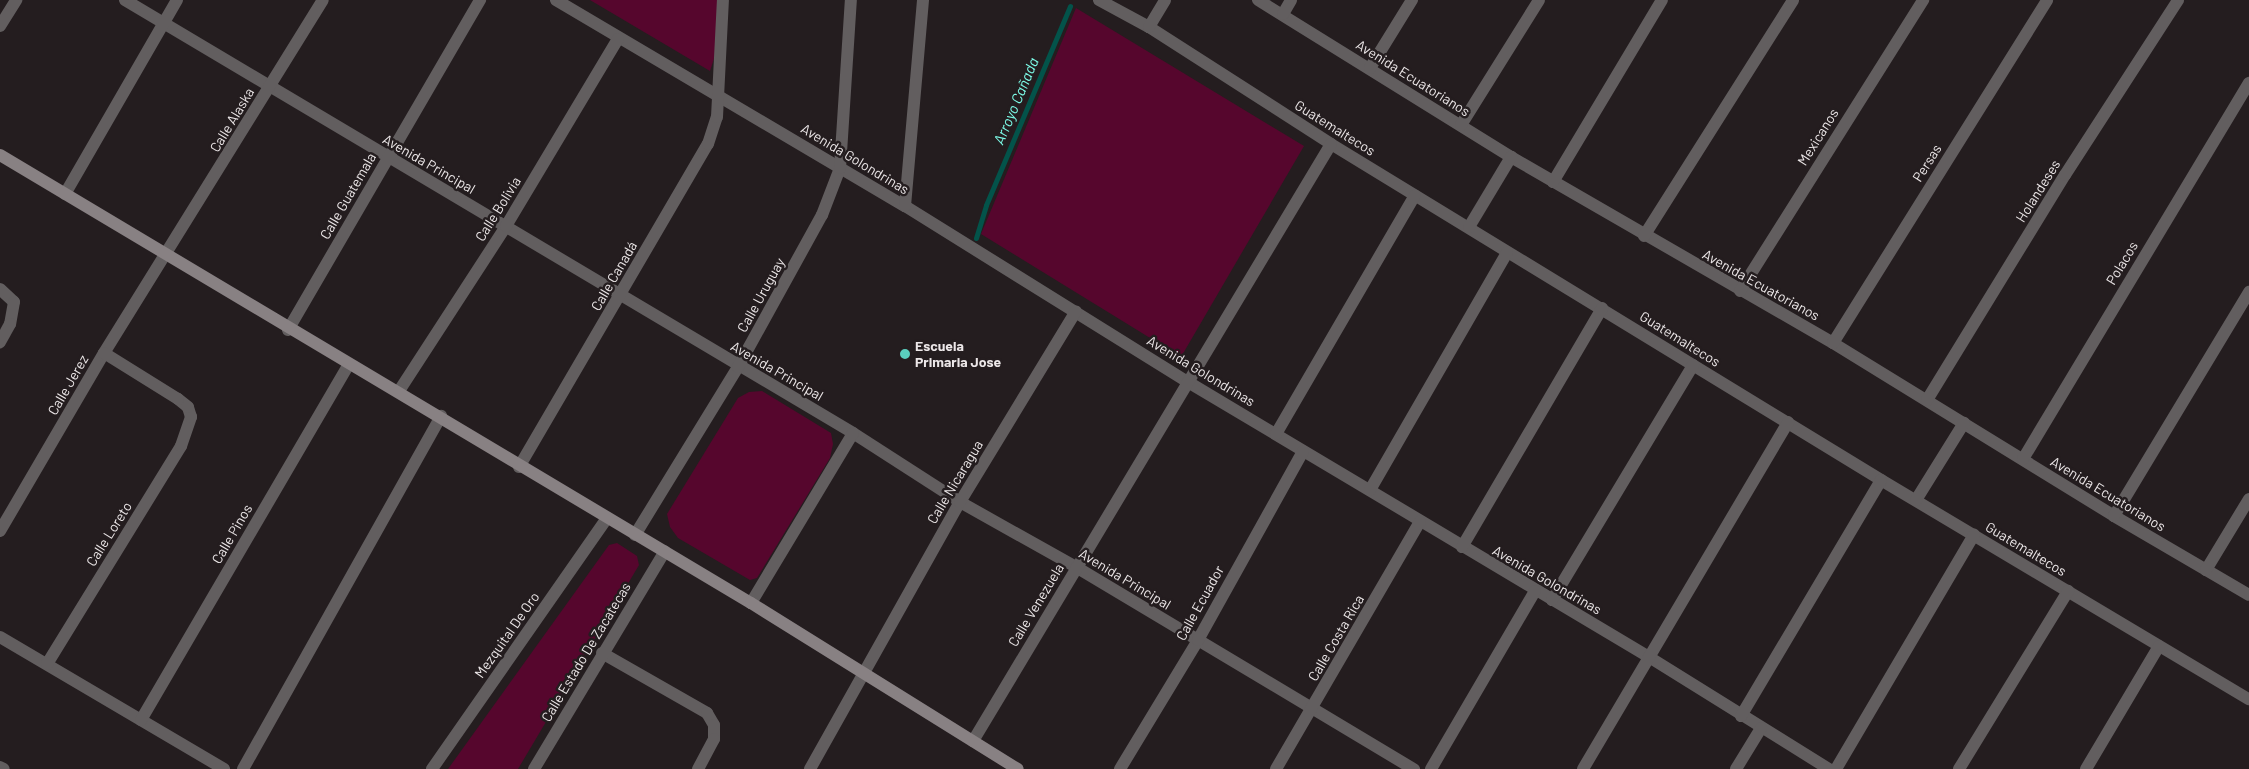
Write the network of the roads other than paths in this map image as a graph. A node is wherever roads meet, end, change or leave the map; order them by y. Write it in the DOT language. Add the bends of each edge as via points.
graph roads {
  1 [pos="16,0"];
  2 [pos="125,0"];
  3 [pos="178,0"];
  4 [pos="323,0"];
  5 [pos="480,0"];
  6 [pos="556,0"];
  7 [pos="723,0"];
  8 [pos="851,0"];
  9 [pos="923,0"];
  10 [pos="1099,0"];
  11 [pos="1165,0"];
  12 [pos="1258,0"];
  13 [pos="1291,0"];
  14 [pos="1412,0"];
  15 [pos="1539,0"];
  16 [pos="1662,0"];
  17 [pos="1793,0"];
  18 [pos="1923,0"];
  19 [pos="2047,0"];
  20 [pos="2178,0"];
  21 [pos="1283,14"];
  22 [pos="164,24"];
  23 [pos="0,26"];
  24 [pos="1149,27"];
  25 [pos="618,39"];
  26 [pos="1370,68"];
  27 [pos="2249,83"];
  28 [pos="269,88"];
  29 [pos="718,95"];
  30 [pos="1461,125"];
  31 [pos="1331,144"];
  32 [pos="0,155"];
  33 [pos="1511,157"];
  34 [pos="388,158"];
  35 [pos="840,168"];
  36 [pos="1553,182"];
  37 [pos="65,194"];
  38 [pos="1415,195"];
  39 [pos="905,206"];
  40 [pos="506,226"];
  41 [pos="1469,227"];
  42 [pos="1644,236"];
  43 [pos="1508,252"];
  44 [pos="166,256"];
  45 [pos="0,289"];
  46 [pos="1740,291"];
  47 [pos="2249,292"];
  48 [pos="620,296"];
  49 [pos="1602,308"];
  50 [pos="1076,311"];
  51 [pos="288,330"];
  52 [pos="0,342"];
  53 [pos="1833,343"];
  54 [pos="104,353"];
  55 [pos="349,364"];
  56 [pos="1693,365"];
  57 [pos="738,367"];
  58 [pos="1188,382"];
  59 [pos="399,391"];
  60 [pos="1927,400"];
  61 [pos="441,416"];
  62 [pos="1788,422"];
  63 [pos="1964,423"];
  64 [pos="853,433"];
  65 [pos="1276,434"];
  66 [pos="1303,451"];
  67 [pos="2023,459"];
  68 [pos="519,467"];
  69 [pos="1880,480"];
  70 [pos="1370,490"];
  71 [pos="2249,499"];
  72 [pos="1916,500"];
  73 [pos="960,502"];
  74 [pos="2114,516"];
  75 [pos="607,518"];
  76 [pos="1420,522"];
  77 [pos="0,531"];
  78 [pos="635,534"];
  79 [pos="1974,535"];
  80 [pos="1462,547"];
  81 [pos="664,552"];
  82 [pos="1076,567"];
  83 [pos="2206,570"];
  84 [pos="1535,591"];
  85 [pos="2068,591"];
  86 [pos="2249,595"];
  87 [pos="1552,600"];
  88 [pos="751,603"];
  89 [pos="0,637"];
  90 [pos="1198,640"];
  91 [pos="2159,646"];
  92 [pos="602,653"];
  93 [pos="1649,657"];
  94 [pos="47,664"];
  95 [pos="863,670"];
  96 [pos="2249,699"];
  97 [pos="1313,708"];
  98 [pos="1741,716"];
  99 [pos="141,720"];
  100 [pos="1761,728"];
  101 [pos="973,741"];
  102 [pos="0,767"];
  103 [pos="4,769"];
  104 [pos="224,769"];
  105 [pos="243,769"];
  106 [pos="432,769"];
  107 [pos="534,769"];
  108 [pos="698,769"];
  109 [pos="810,769"];
  110 [pos="1018,769"];
  111 [pos="1120,769"];
  112 [pos="1276,769"];
  113 [pos="1414,769"];
  114 [pos="1431,769"];
  115 [pos="1582,769"];
  116 [pos="1736,769"];
  117 [pos="1829,769"];
  118 [pos="1836,769"];
  119 [pos="1959,769"];
  120 [pos="2086,769"];
  1 -- 23 [label="street"];
  2 -- 22 [label="street, Avenida Principal"];
  3 -- 22 [label="street"];
  4 -- 28 [label="street, Calle Alaska"];
  5 -- 34 [label="street, Calle Guatemala"];
  6 -- 25 [label="street, Avenida Golondrinas"];
  7 -- 29 [label="street, Calle Canadá"];
  8 -- 35 [label="street, Calle Uruguay"];
  9 -- 39 [label="street"];
  10 -- 24 [label="street, Guatemaltecos"];
  11 -- 24 [label="street"];
  12 -- 21 [label="street, Avenida Ecuatorianos"];
  13 -- 21 [label="street"];
  14 -- 26 [label="street"];
  15 -- 30 [label="street"];
  16 -- 36 [label="street"];
  17 -- 42 [label="street"];
  18 -- 46 [label="street, Mexicanos"];
  19 -- 53 [label="street, Persas"];
  20 -- 60 [label="street, Holandeses" via="2065,175"];
  21 -- 26 [label="street, Avenida Ecuatorianos"];
  22 -- 28 [label="street, Avenida Principal"];
  22 -- 37 [label="street"];
  24 -- 31 [label="street, Guatemaltecos"];
  25 -- 29 [label="street, Avenida Golondrinas"];
  25 -- 40 [label="street, Calle Bolivia"];
  26 -- 30 [label="street, Avenida Ecuatorianos"];
  27 -- 67 [label="street, Polacos"];
  28 -- 34 [label="street, Avenida Principal"];
  28 -- 44 [label="street, Calle Alaska"];
  29 -- 35 [label="street, Avenida Golondrinas"];
  29 -- 48 [label="street, Calle Canadá" via="717,118 708,144"];
  30 -- 33 [label="street, Avenida Ecuatorianos"];
  31 -- 38 [label="street, Guatemaltecos"];
  31 -- 58 [label="street, Calle Venezuela"];
  32 -- 37 [label="main road"];
  33 -- 36 [label="street, Avenida Ecuatorianos"];
  33 -- 41 [label="street"];
  34 -- 40 [label="street, Avenida Principal"];
  34 -- 51 [label="street, Calle Guatemala"];
  35 -- 39 [label="street, Avenida Golondrinas"];
  35 -- 57 [label="street, Calle Uruguay" via="822,215"];
  36 -- 42 [label="street, Avenida Ecuatorianos"];
  37 -- 44 [label="main road"];
  38 -- 41 [label="street, Guatemaltecos"];
  38 -- 65 [label="street"];
  39 -- 50 [label="street, Avenida Golondrinas"];
  40 -- 48 [label="street, Avenida Principal"];
  40 -- 59 [label="street, Calle Bolivia"];
  41 -- 43 [label="street, Guatemaltecos"];
  42 -- 46 [label="street, Avenida Ecuatorianos"];
  43 -- 49 [label="street, Guatemaltecos"];
  43 -- 70 [label="street"];
  44 -- 51 [label="main road"];
  44 -- 54 [label="street, Calle Jerez"];
  45 -- 52 [label="street" via="14,302 10,324"];
  46 -- 53 [label="street, Avenida Ecuatorianos"];
  47 -- 74 [label="street"];
  48 -- 57 [label="street, Avenida Principal"];
  48 -- 68 [label="street, Calle Canadá"];
  49 -- 56 [label="street, Guatemaltecos"];
  49 -- 80 [label="street"];
  50 -- 58 [label="street, Avenida Golondrinas"];
  50 -- 73 [label="street, Calle Nicaragua"];
  51 -- 55 [label="main road"];
  53 -- 60 [label="street, Avenida Ecuatorianos"];
  54 -- 77 [label="street, Calle Jerez"];
  54 -- 94 [label="street, Calle Loreto" via="188,407 191,417 181,446"];
  55 -- 59 [label="main road"];
  55 -- 99 [label="street, Calle Pinos"];
  56 -- 62 [label="street, Guatemaltecos"];
  56 -- 87 [label="street"];
  57 -- 64 [label="street, Avenida Principal"];
  57 -- 78 [label="street, Calle Uruguay"];
  58 -- 65 [label="street, Avenida Golondrinas"];
  58 -- 82 [label="street, Calle Venezuela"];
  59 -- 61 [label="main road"];
  60 -- 63 [label="street, Avenida Ecuatorianos"];
  61 -- 68 [label="main road"];
  61 -- 105 [label="street"];
  62 -- 69 [label="street, Guatemaltecos"];
  62 -- 93 [label="street"];
  63 -- 67 [label="street, Avenida Ecuatorianos"];
  63 -- 72 [label="street"];
  64 -- 73 [label="street, Avenida Principal"];
  64 -- 88 [label="street"];
  65 -- 66 [label="street, Avenida Golondrinas"];
  66 -- 70 [label="street, Avenida Golondrinas"];
  66 -- 90 [label="street, Calle Ecuador"];
  67 -- 74 [label="street, Avenida Ecuatorianos"];
  68 -- 75 [label="main road"];
  69 -- 72 [label="street, Guatemaltecos"];
  69 -- 98 [label="street"];
  70 -- 76 [label="street, Avenida Golondrinas"];
  71 -- 83 [label="street"];
  72 -- 79 [label="street, Guatemaltecos"];
  73 -- 82 [label="street, Avenida Principal"];
  73 -- 95 [label="street, Calle Nicaragua"];
  74 -- 83 [label="street, Avenida Ecuatorianos"];
  75 -- 78 [label="main road"];
  75 -- 106 [label="street, Mezquital De Oro"];
  76 -- 80 [label="street, Avenida Golondrinas"];
  76 -- 97 [label="street, Calle Costa Rica"];
  78 -- 81 [label="main road"];
  79 -- 85 [label="street, Guatemaltecos"];
  79 -- 118 [label="street"];
  80 -- 84 [label="street, Avenida Golondrinas"];
  81 -- 88 [label="main road"];
  81 -- 92 [label="street, Calle Estado De Zacatecas"];
  82 -- 90 [label="street, Avenida Principal"];
  82 -- 101 [label="street, Calle Venezuela"];
  83 -- 86 [label="street, Avenida Ecuatorianos"];
  84 -- 87 [label="street, Avenida Golondrinas"];
  84 -- 114 [label="street"];
  85 -- 91 [label="street, Guatemaltecos"];
  85 -- 119 [label="street"];
  87 -- 93 [label="street, Avenida Golondrinas"];
  88 -- 95 [label="main road"];
  89 -- 94 [label="street"];
  90 -- 97 [label="street, Avenida Principal"];
  90 -- 111 [label="street, Calle Ecuador"];
  91 -- 96 [label="street, Guatemaltecos"];
  91 -- 120 [label="street"];
  92 -- 107 [label="street, Calle Estado De Zacatecas"];
  92 -- 108 [label="street" via="707,713 714,725 714,739"];
  93 -- 98 [label="street, Avenida Golondrinas"];
  93 -- 115 [label="street"];
  94 -- 99 [label="street"];
  95 -- 101 [label="main road"];
  95 -- 109 [label="street, Calle Nicaragua"];
  97 -- 112 [label="street, Calle Costa Rica"];
  97 -- 113 [label="street, Avenida Principal"];
  98 -- 100 [label="street, Avenida Golondrinas"];
  99 -- 104 [label="street"];
  100 -- 116 [label="street"];
  100 -- 117 [label="street, Avenida Golondrinas"];
  101 -- 110 [label="main road"];
  102 -- 103 [label="street"];
}
